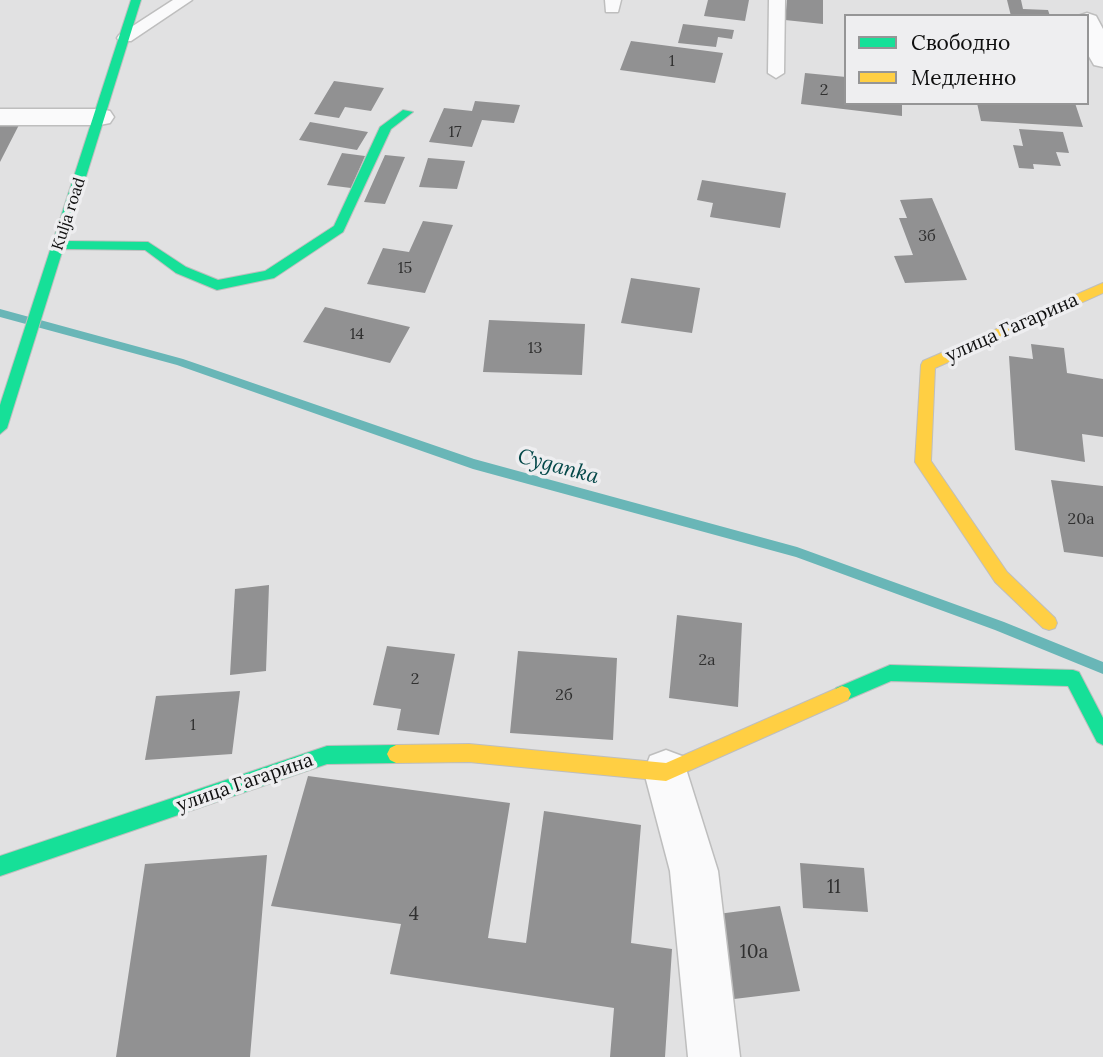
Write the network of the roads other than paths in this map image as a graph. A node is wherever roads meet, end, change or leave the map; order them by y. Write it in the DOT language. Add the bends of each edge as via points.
graph roads {
  1 [pos="136,0"];
  2 [pos="184,0"];
  3 [pos="777,0"];
  4 [pos="1089,26"];
  5 [pos="125,38"];
  6 [pos="1103,59"];
  7 [pos="776,73"];
  8 [pos="407,112"];
  9 [pos="0,117"];
  10 [pos="100,117"];
  11 [pos="59,245"];
  12 [pos="1103,288"];
  13 [pos="0,428"];
  14 [pos="1049,623"];
  15 [pos="1103,736"];
  16 [pos="666,772"];
  17 [pos="0,866"];
  18 [pos="714,1057"];
  1 -- 5 [label="street, Kulja road"];
  2 -- 5 [label="lane"];
  3 -- 7 [label="lane"];
  4 -- 6 [label="street"];
  5 -- 10 [label="street, Kulja road"];
  8 -- 11 [label="street" via="386,127 339,229 269,275 217,285 181,270 148,246"];
  9 -- 10 [label="street"];
  10 -- 11 [label="street, Kulja road"];
  11 -- 13 [label="street, Kulja road"];
  12 -- 14 [label="street, улица Гагарина" via="928,365 923,462 1000,577"];
  15 -- 16 [label="street, улица Гагарина" via="1073,678 890,673"];
  16 -- 17 [label="street, улица Гагарина" via="469,753 327,755"];
  16 -- 18 [label="street" via="694,871"];
}
